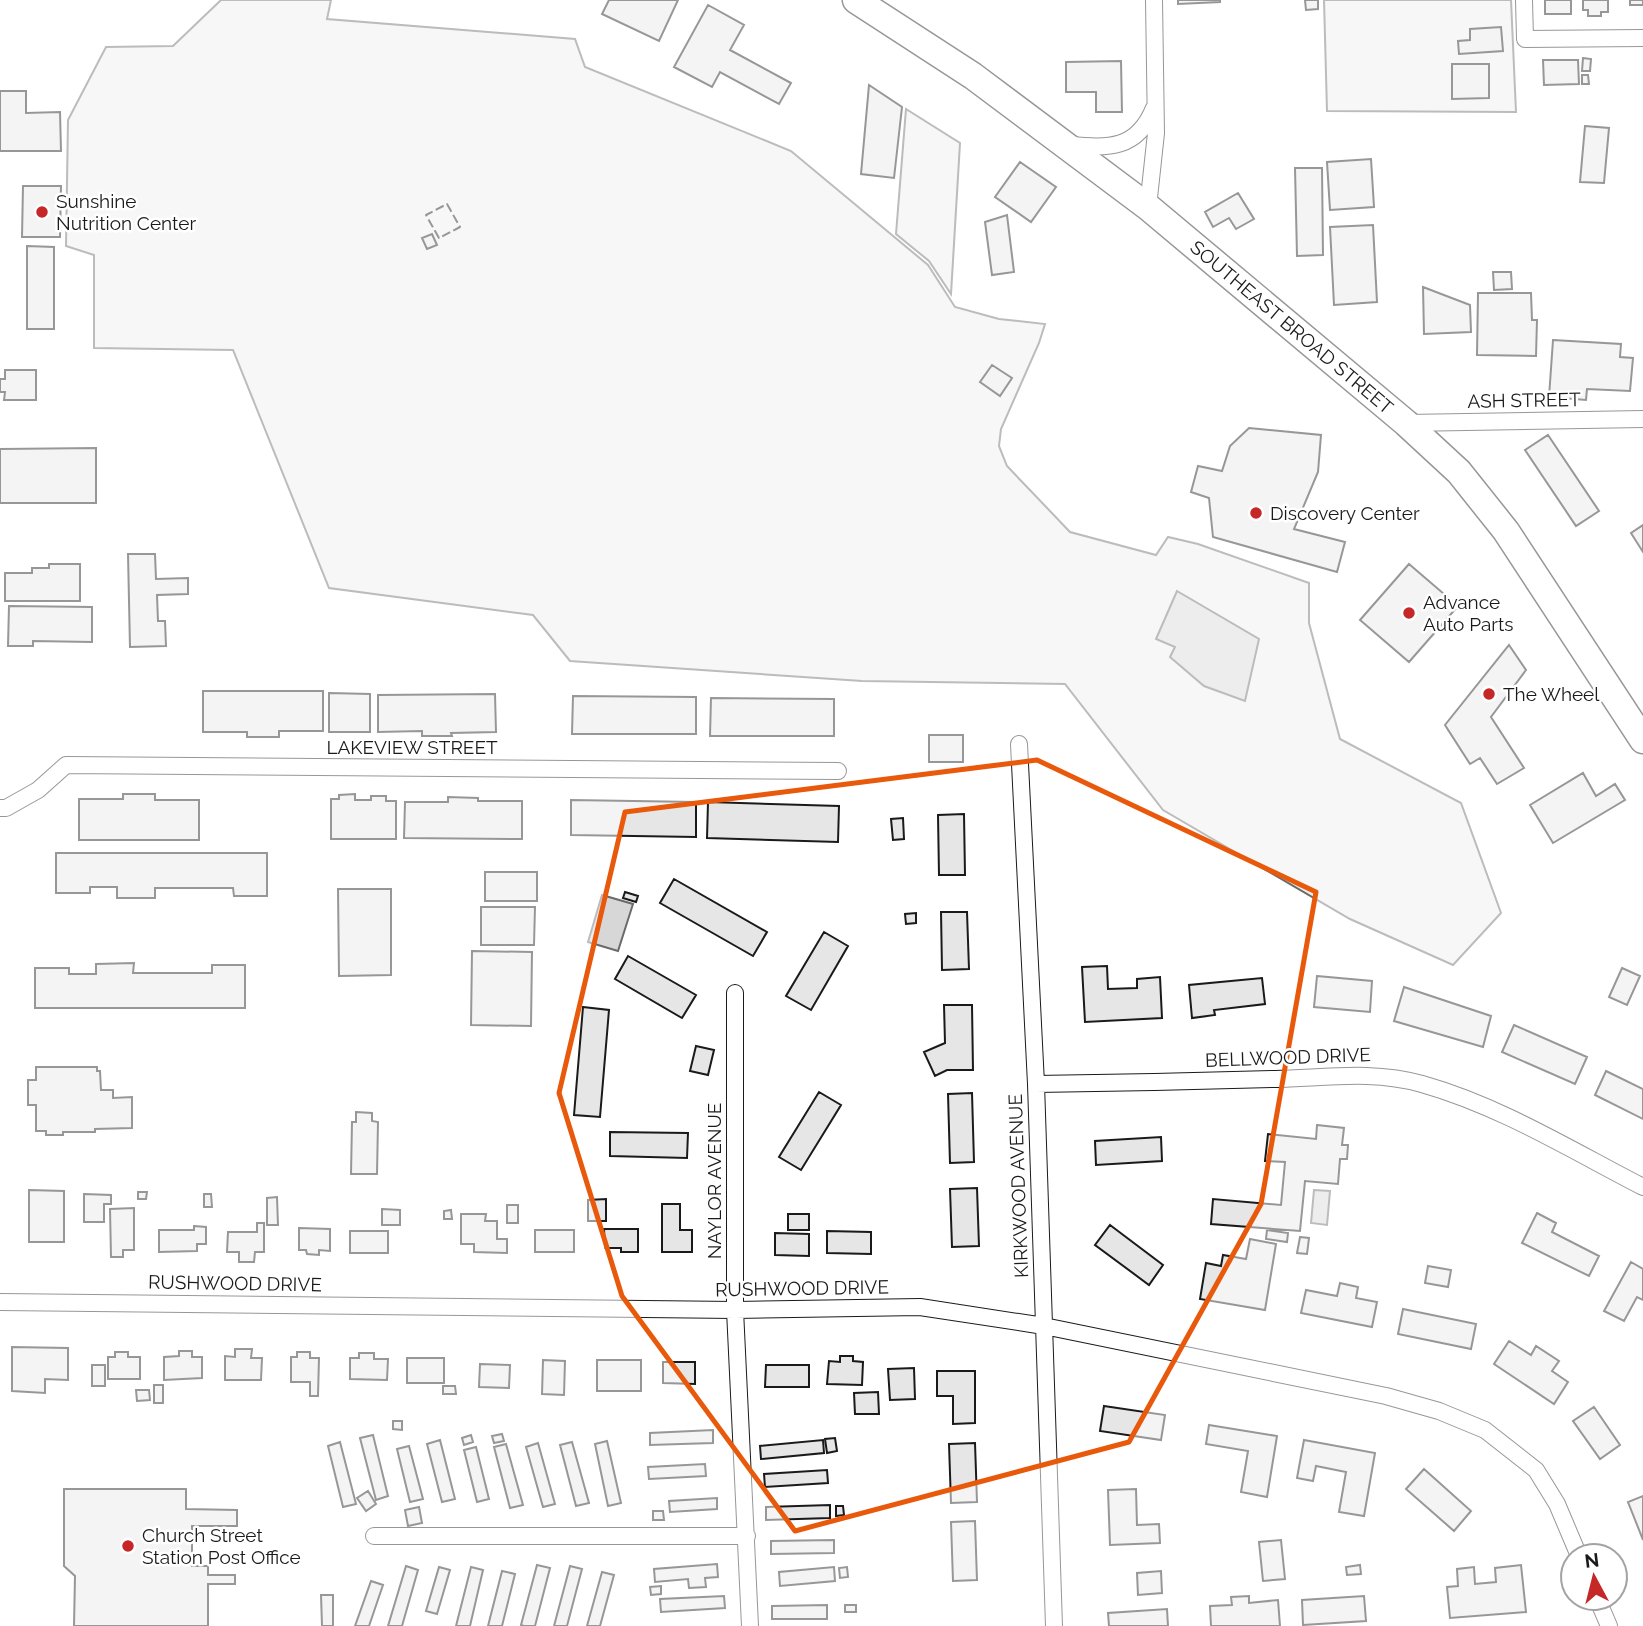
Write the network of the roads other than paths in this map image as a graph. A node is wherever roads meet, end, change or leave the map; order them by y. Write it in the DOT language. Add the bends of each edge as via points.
graph roads {
  1 [pos="856,0"];
  2 [pos="1154,0"];
  3 [pos="1524,0"];
  4 [pos="1643,38"];
  5 [pos="1156,102"];
  6 [pos="1064,144"];
  7 [pos="1148,207"];
  8 [pos="1643,419"];
  9 [pos="1406,423"];
  10 [pos="1643,740"];
  11 [pos="1020,744"];
  12 [pos="838,771"];
  13 [pos="0,808"];
  14 [pos="735,993"];
  15 [pos="1036,1084"];
  16 [pos="1643,1187"];
  17 [pos="0,1302"];
  18 [pos="735,1310"];
  19 [pos="1044,1326"];
  20 [pos="374,1536"];
  21 [pos="747,1536"];
  22 [pos="1573,1542"];
  23 [pos="750,1626"];
  24 [pos="1055,1626"];
  1 -- 6 [label="main road, SOUTHEAST BROAD STREET" via="973,76"];
  2 -- 5 [label="street"];
  3 -- 4 [label="street" via="1525,39"];
  5 -- 6 [label="street" via="1135,138 1103,145"];
  5 -- 7 [label="street"];
  6 -- 7 [label="main road, SOUTHEAST BROAD STREET"];
  7 -- 9 [label="main road, SOUTHEAST BROAD STREET"];
  8 -- 9 [label="street, ASH STREET"];
  9 -- 10 [label="main road, SOUTHEAST BROAD STREET" via="1459,472 1506,531"];
  11 -- 15 [label="street, KIRKWOOD AVENUE"];
  12 -- 13 [label="street, LAKEVIEW STREET" via="66,765 38,790"];
  14 -- 18 [label="street, NAYLOR AVENUE"];
  15 -- 16 [label="street, BELLWOOD DRIVE" via="1380,1076 1479,1103"];
  15 -- 19 [label="street, KIRKWOOD AVENUE"];
  17 -- 18 [label="street, RUSHWOOD DRIVE"];
  18 -- 19 [label="street, RUSHWOOD DRIVE" via="920,1307"];
  18 -- 21 [label="street, NAYLOR AVENUE"];
  19 -- 22 [label="street, RUSHWOOD DRIVE" via="1386,1396 1439,1411 1485,1430 1536,1470"];
  19 -- 24 [label="street, KIRKWOOD AVENUE"];
  20 -- 21 [label="street"];
  21 -- 23 [label="street, NAYLOR AVENUE"];
}
